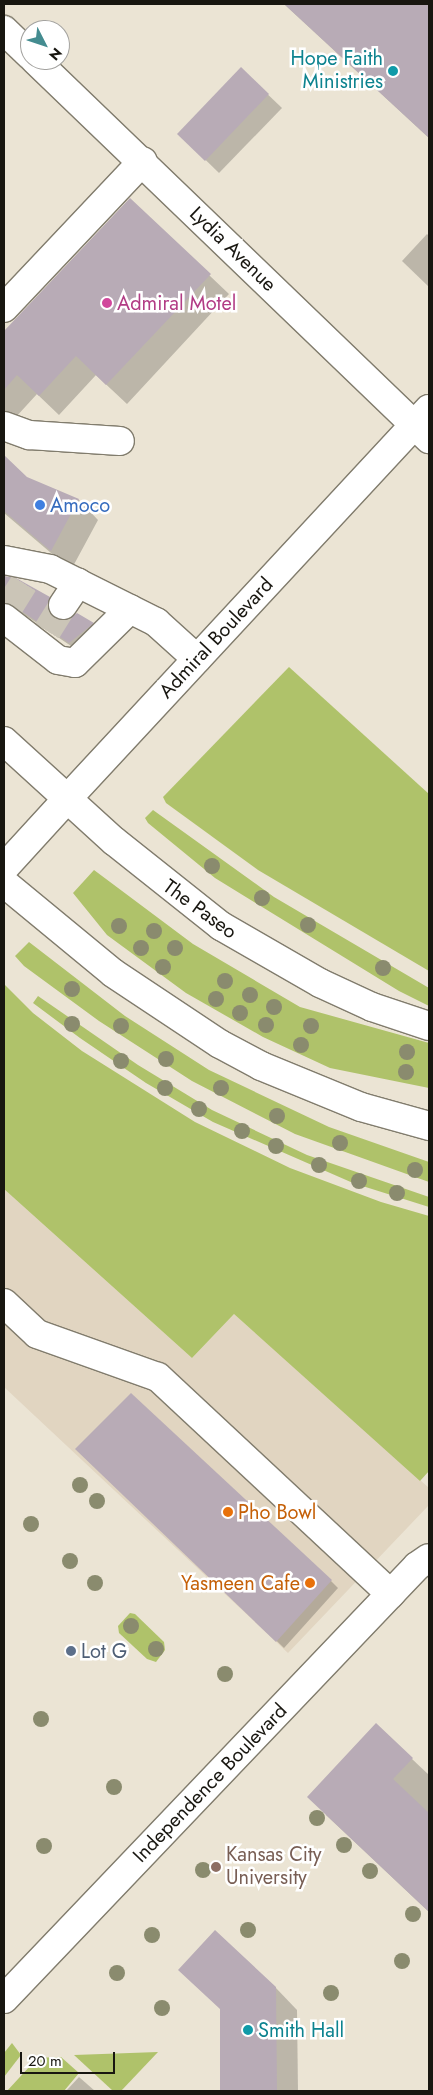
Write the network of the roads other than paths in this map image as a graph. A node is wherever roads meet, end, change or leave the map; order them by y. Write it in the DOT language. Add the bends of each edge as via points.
graph roads {
  1 [pos="4,30"];
  2 [pos="20,45"];
  3 [pos="46,70"];
  4 [pos="143,161"];
  5 [pos="4,308"];
  6 [pos="424,424"];
  7 [pos="4,426"];
  8 [pos="120,441"];
  9 [pos="4,560"];
  10 [pos="130,609"];
  11 [pos="5,613"];
  12 [pos="197,659"];
  13 [pos="4,741"];
  14 [pos="67,799"];
  15 [pos="4,868"];
  16 [pos="4,883"];
  17 [pos="429,1026"];
  18 [pos="429,1126"];
  19 [pos="4,1303"];
  20 [pos="429,1541"];
  21 [pos="423,1562"];
  22 [pos="391,1594"];
  23 [pos="4,1999"];
  1 -- 2 [label="main road"];
  3 -- 4 [label="main road, Lydia Avenue"];
  4 -- 5 [label="main road"];
  4 -- 6 [label="main road, Lydia Avenue"];
  6 -- 12 [label="main road, Admiral Boulevard"];
  7 -- 8 [label="main road" via="29,435"];
  9 -- 10 [label="main road" via="30,574 50,569 70,594"];
  10 -- 11 [label="main road" via="74,663 58,660 42,637"];
  10 -- 12 [label="main road" via="156,622"];
  12 -- 14 [label="main road, Admiral Boulevard"];
  13 -- 14 [label="main road, The Paseo"];
  14 -- 15 [label="main road, Admiral Boulevard"];
  14 -- 17 [label="main road, The Paseo" via="178,895 268,956 364,1003"];
  16 -- 18 [label="main road" via="113,973 220,1044 261,1066 352,1104"];
  19 -- 22 [label="main road" via="37,1334 158,1378"];
  20 -- 21 [label="main road, Independence Boulevard"];
  21 -- 22 [label="main road, Independence Boulevard"];
  22 -- 23 [label="main road, Independence Boulevard"];
}
